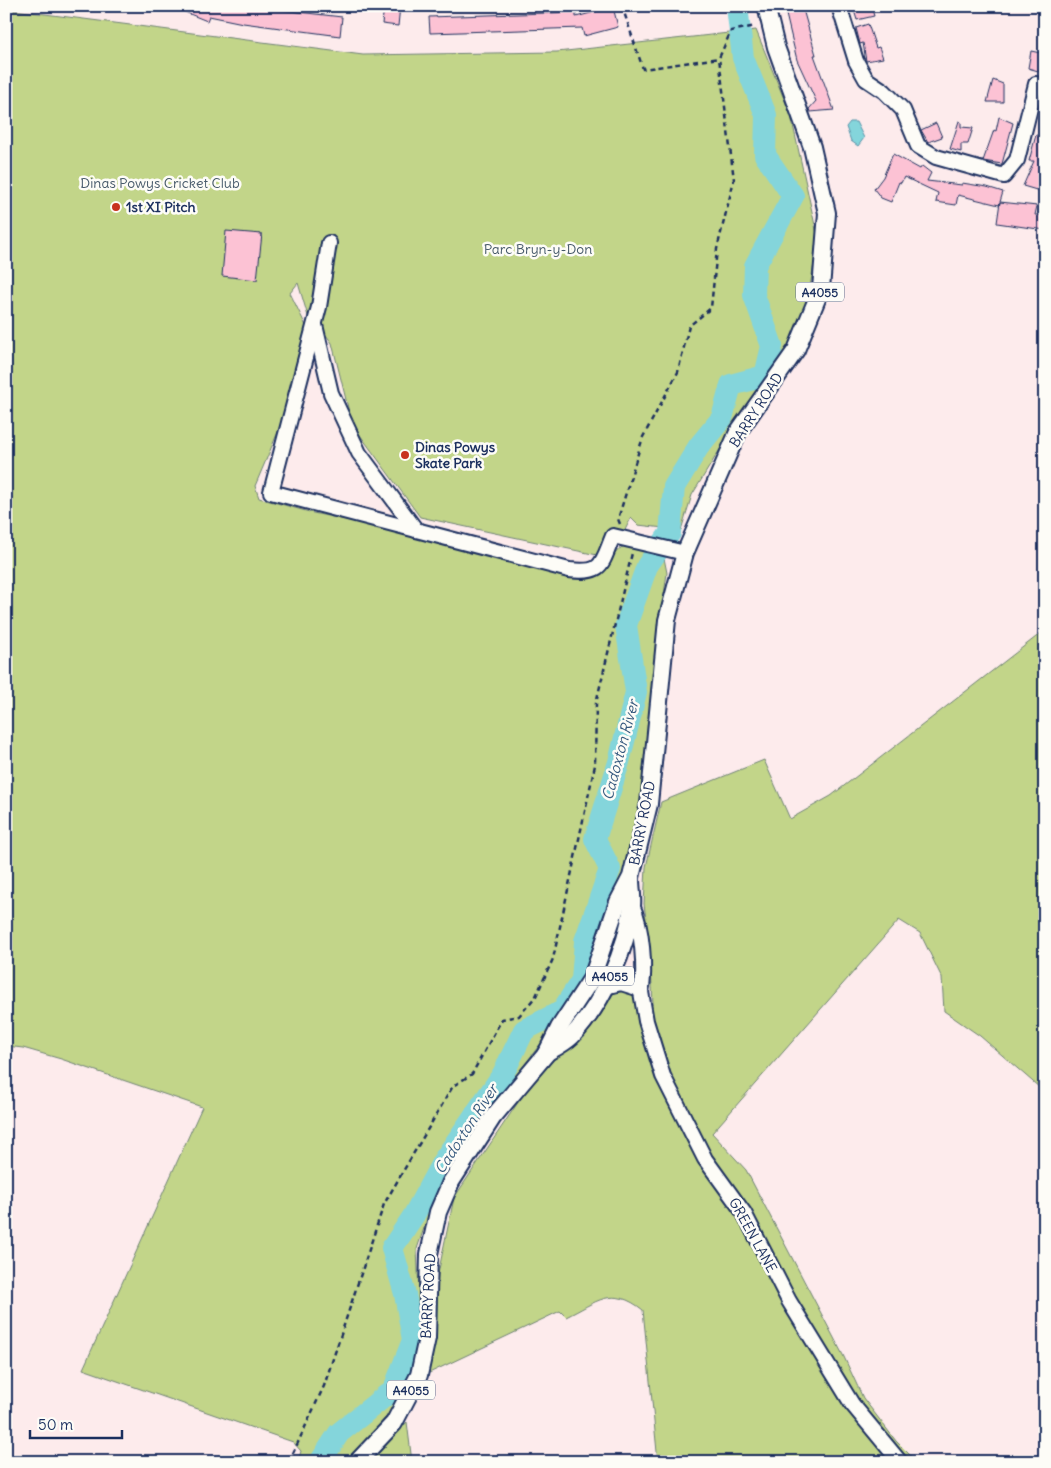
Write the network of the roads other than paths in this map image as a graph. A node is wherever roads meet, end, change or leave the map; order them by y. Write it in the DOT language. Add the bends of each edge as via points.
graph roads {
  1 [pos="766,6"];
  2 [pos="839,6"];
  3 [pos="1045,86"];
  4 [pos="329,243"];
  5 [pos="315,323"];
  6 [pos="416,530"];
  7 [pos="685,553"];
  8 [pos="631,877"];
  9 [pos="632,905"];
  10 [pos="622,945"];
  11 [pos="602,950"];
  12 [pos="642,952"];
  13 [pos="605,987"];
  14 [pos="641,992"];
  15 [pos="546,1054"];
  16 [pos="357,1462"];
  17 [pos="900,1462"];
  1 -- 7 [label="main road, BARRY ROAD / A4055" via="776,47 812,147 827,213 821,290 796,350 738,432"];
  2 -- 3 [label="street" via="856,61 866,79 903,110 918,146 936,158 1004,176 1017,160 1036,84"];
  4 -- 5 [label="street"];
  5 -- 6 [label="street" via="331,393 359,453"];
  5 -- 6 [label="street" via="271,492"];
  6 -- 7 [label="street" via="568,570 588,572 600,566 613,536"];
  7 -- 8 [label="main road, BARRY ROAD / A4055" via="666,620 649,804"];
  8 -- 9 [label="main road, BARRY ROAD / A4055"];
  8 -- 11 [label="main road, BARRY ROAD / A4055" via="618,902"];
  9 -- 10 [label="main road, BARRY ROAD / A4055"];
  9 -- 12 [label="street, GREEN LANE" via="637,915"];
  10 -- 11 [label="street"];
  10 -- 12 [label="street"];
  10 -- 13 [label="main road, BARRY ROAD / A4055"];
  11 -- 15 [label="main road, BARRY ROAD / A4055" via="592,978"];
  12 -- 14 [label="street, GREEN LANE"];
  13 -- 14 [label="street" via="621,984 638,988"];
  13 -- 15 [label="main road, BARRY ROAD / A4055" via="571,1038"];
  14 -- 17 [label="street, GREEN LANE" via="646,1021 663,1076 705,1158 744,1213 789,1301 852,1404"];
  15 -- 16 [label="main road, BARRY ROAD / A4055" via="493,1117 451,1182 438,1212 429,1254 427,1338 419,1375 394,1423"];
}
